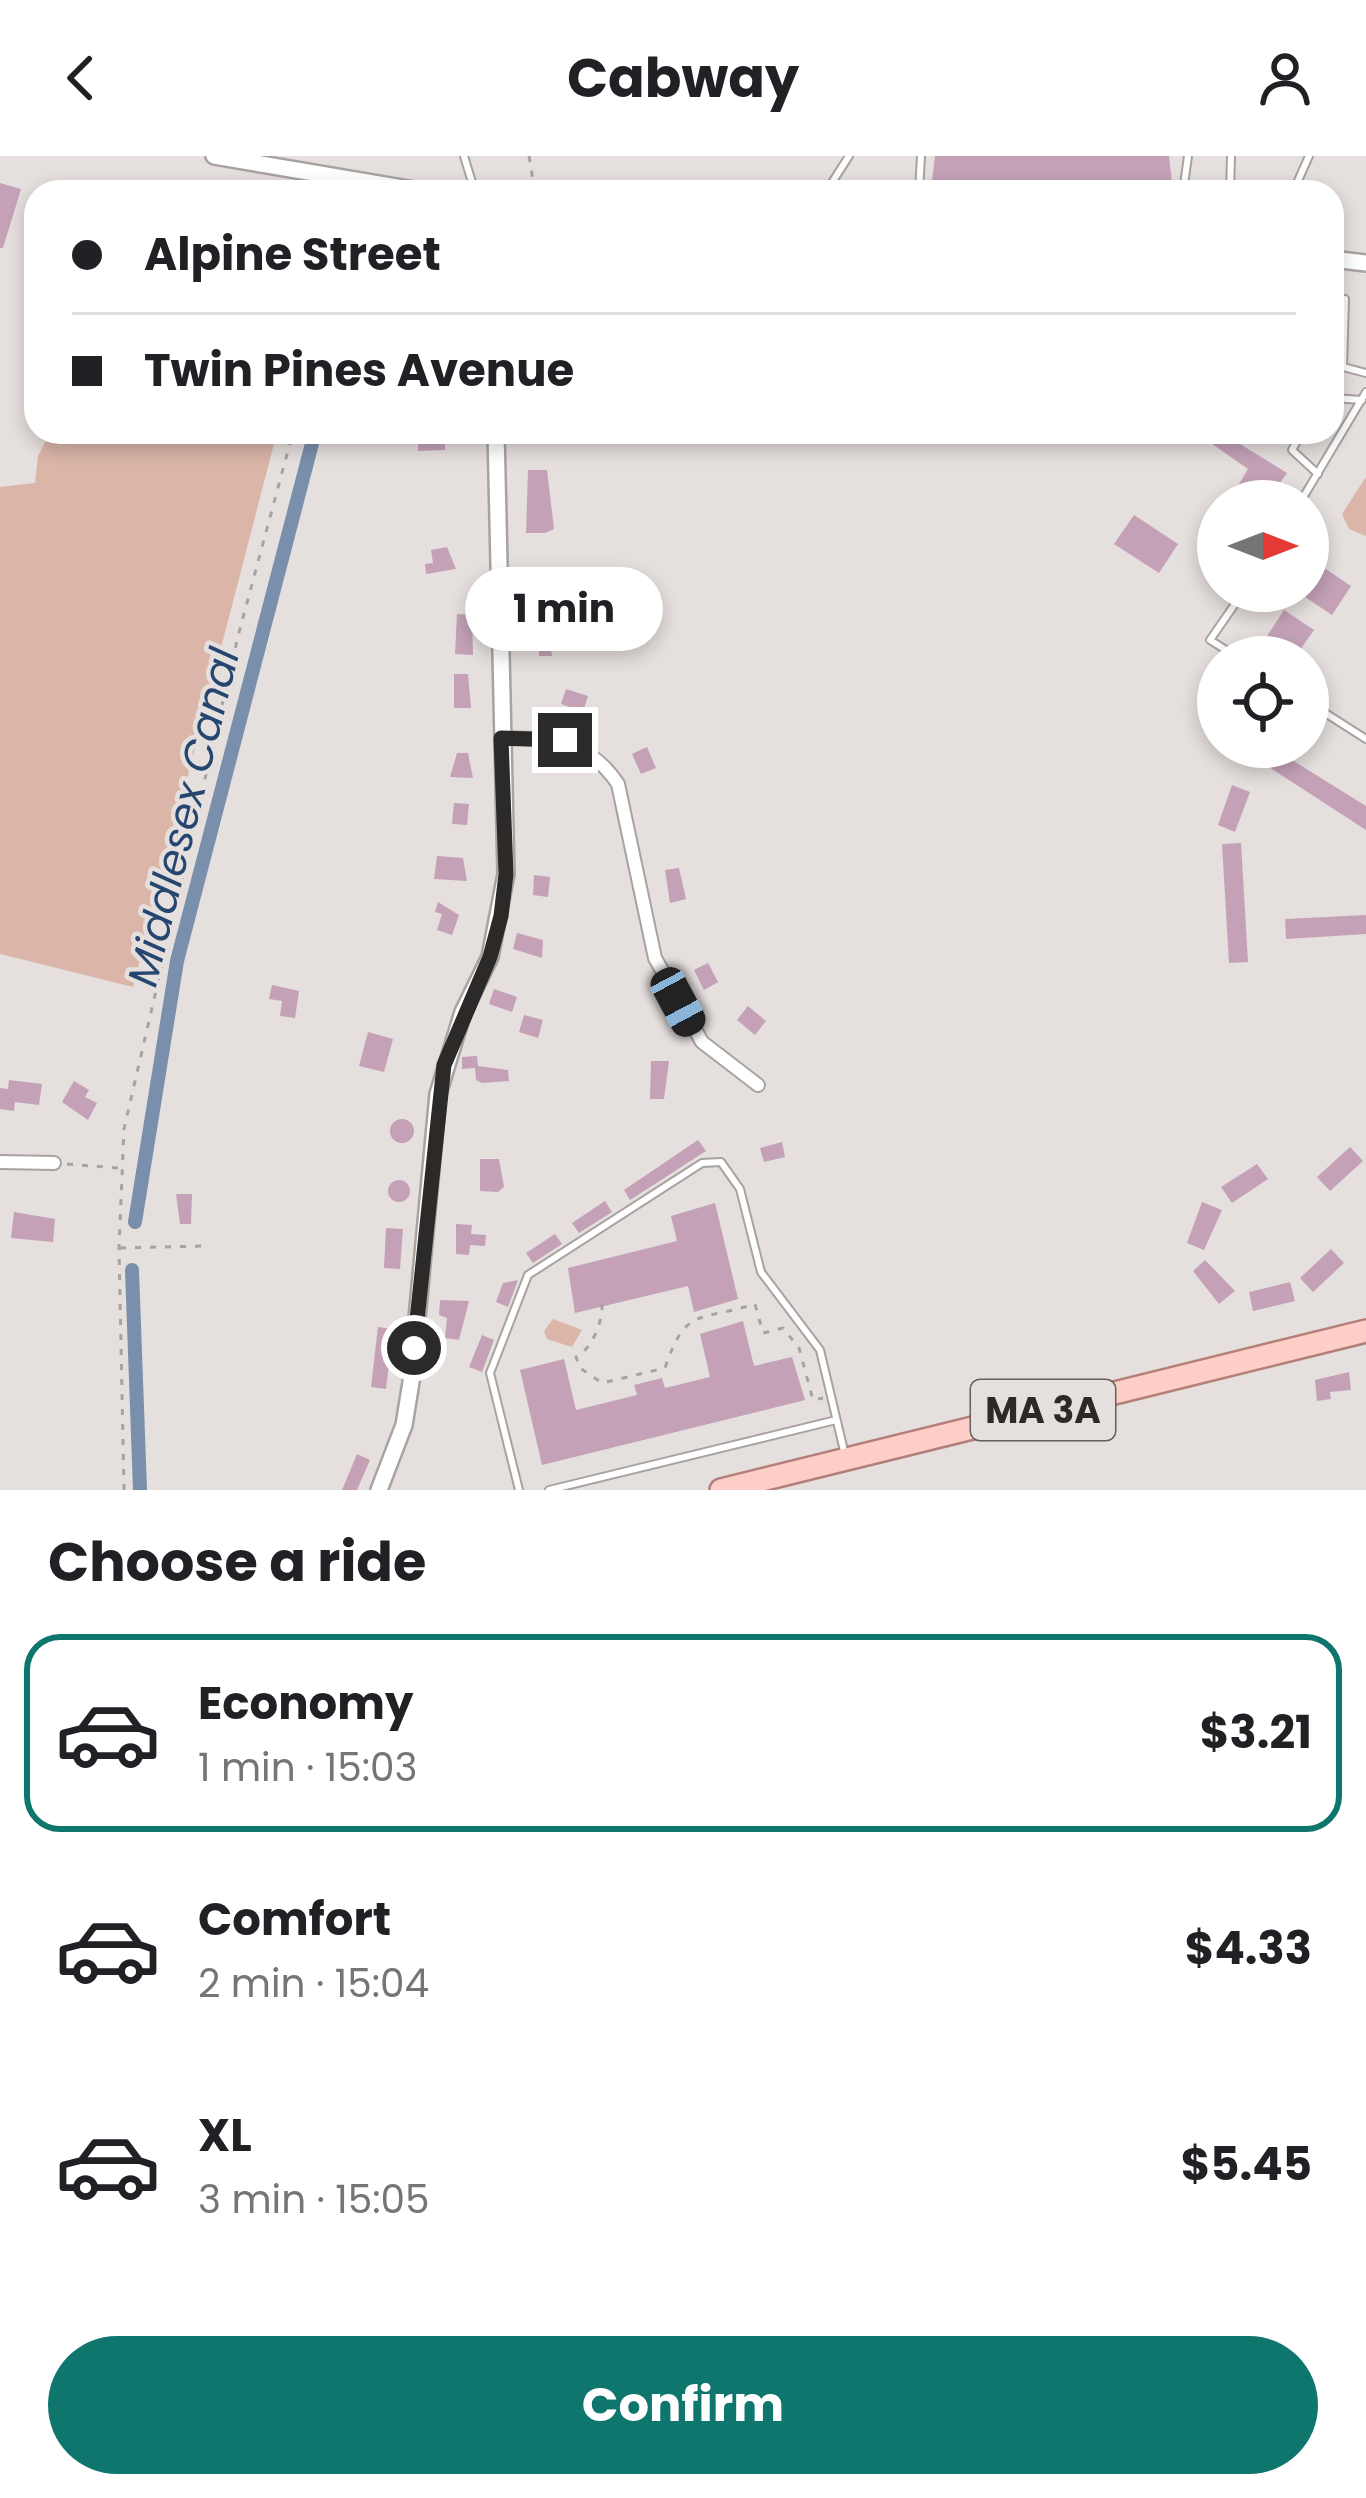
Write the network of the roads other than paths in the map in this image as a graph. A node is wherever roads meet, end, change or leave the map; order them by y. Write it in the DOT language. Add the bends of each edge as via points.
graph roads {
  1 [pos="214,156"];
  2 [pos="355,180"];
  3 [pos="1344,299"];
  4 [pos="1344,333"];
  5 [pos="1364,396"];
  6 [pos="1344,430"];
  7 [pos="496,444"];
  8 [pos="1296,444"];
  9 [pos="1336,444"];
  10 [pos="1318,474"];
  11 [pos="1314,480"];
  12 [pos="1329,716"];
  13 [pos="501,738"];
  14 [pos="1366,740"];
  15 [pos="758,1085"];
  16 [pos="0,1162"];
  17 [pos="54,1163"];
  18 [pos="1366,1331"];
  19 [pos="836,1420"];
  20 [pos="846,1459"];
  21 [pos="379,1490"];
  22 [pos="519,1490"];
  23 [pos="549,1490"];
  24 [pos="721,1490"];
  1 -- 2 [label="street"];
  3 -- 4 [label="lane"];
  5 -- 6 [label="lane"];
  7 -- 13 [label="street"];
  8 -- 10 [label="lane" via="1292,451"];
  9 -- 10 [label="lane"];
  10 -- 11 [label="lane"];
  12 -- 14 [label="lane"];
  13 -- 15 [label="street" via="565,740 605,765 618,784 655,958 702,1042"];
  13 -- 21 [label="street" via="501,916 444,1065 411,1382"];
  16 -- 17 [label="street"];
  18 -- 20 [label="main road, MA 3A"];
  19 -- 20 [label="lane"];
  19 -- 22 [label="lane" via="820,1350 761,1272 740,1189 721,1162 702,1163 527,1275 490,1373"];
  19 -- 23 [label="lane"];
  20 -- 24 [label="main road, MA 3A"];
}
